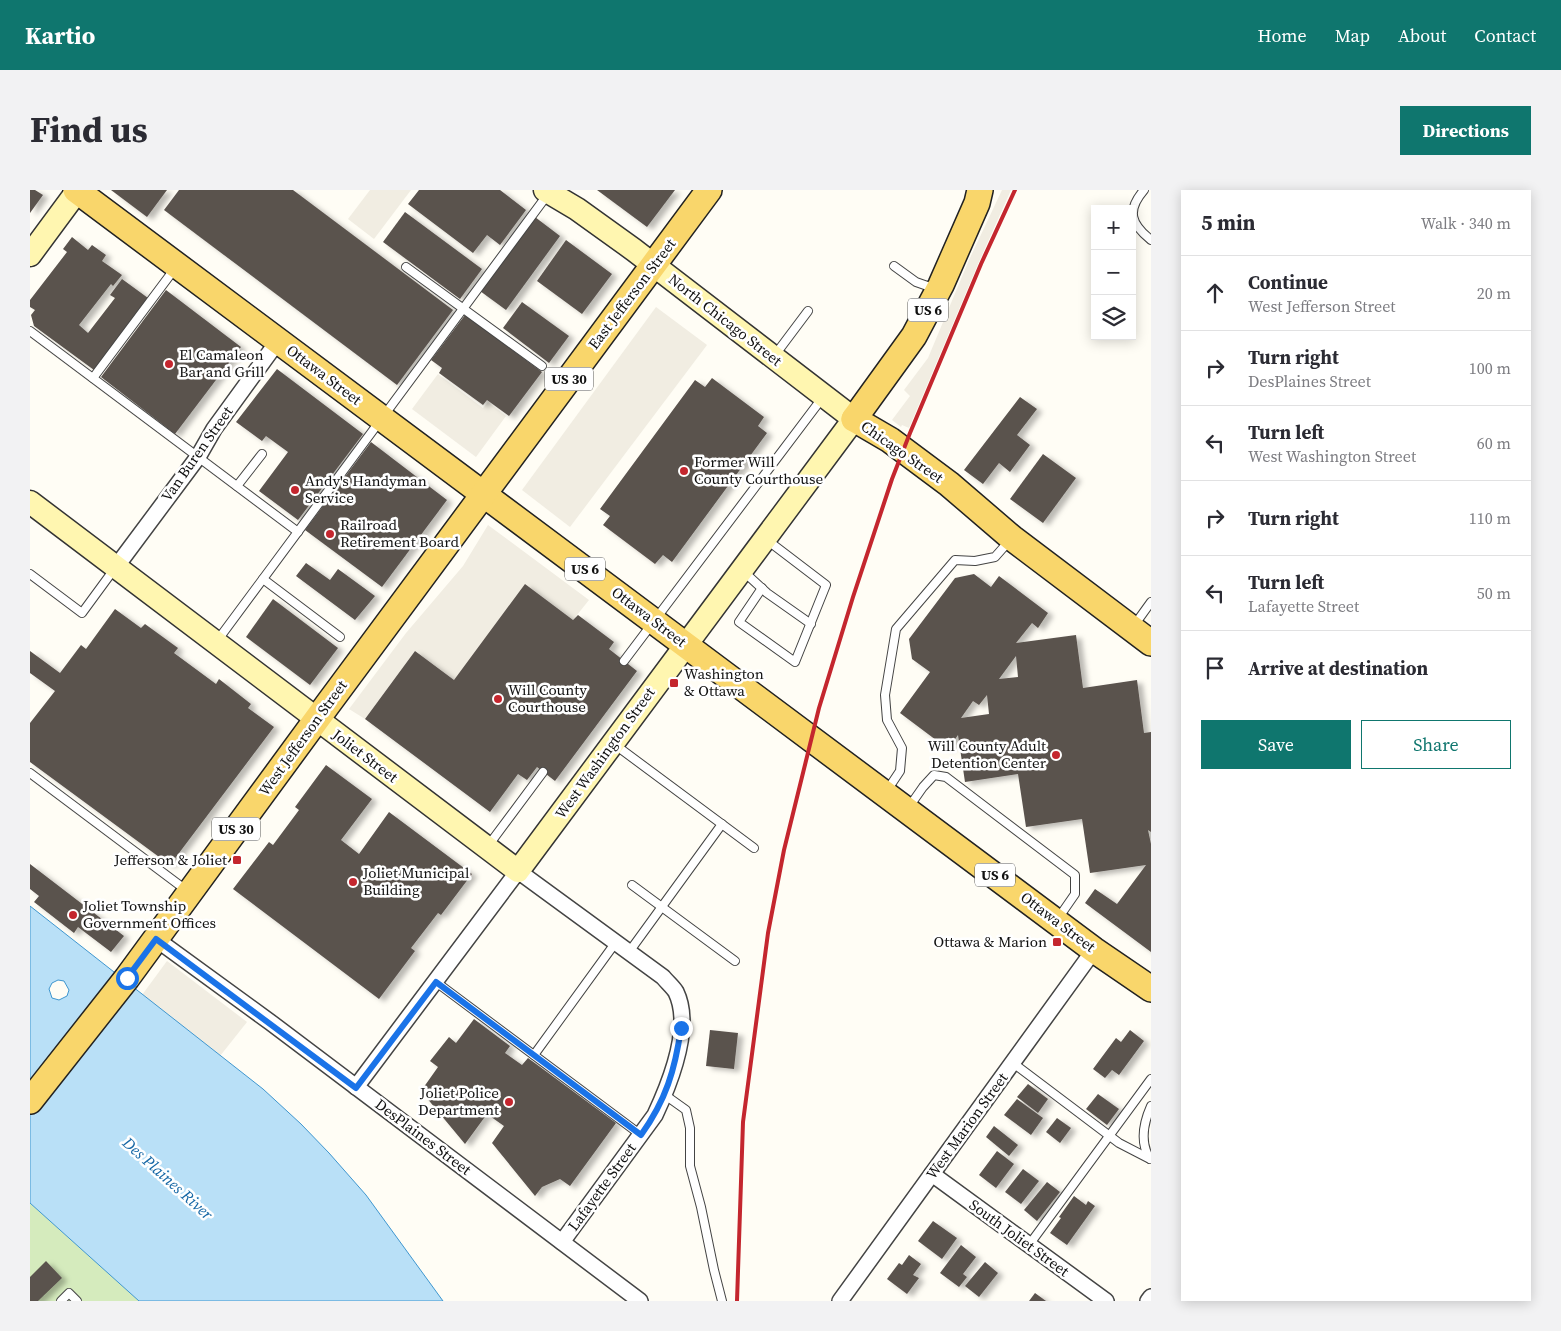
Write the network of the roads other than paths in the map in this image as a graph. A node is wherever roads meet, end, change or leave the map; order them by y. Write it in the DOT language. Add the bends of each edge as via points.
graph roads {
  1 [pos="77,190"];
  2 [pos="709,190"];
  3 [pos="980,190"];
  4 [pos="1144,190"];
  5 [pos="548,191"];
  6 [pos="1151,240"];
  7 [pos="30,255"];
  8 [pos="654,265"];
  9 [pos="177,266"];
  10 [pos="406,266"];
  11 [pos="894,266"];
  12 [pos="938,290"];
  13 [pos="463,308"];
  14 [pos="808,311"];
  15 [pos="30,331"];
  16 [pos="278,341"];
  17 [pos="774,357"];
  18 [pos="542,366"];
  19 [pos="93,378"];
  20 [pos="824,396"];
  21 [pos="381,418"];
  22 [pos="854,419"];
  23 [pos="262,454"];
  24 [pos="198,457"];
  25 [pos="238,486"];
  26 [pos="484,494"];
  27 [pos="30,502"];
  28 [pos="298,532"];
  29 [pos="764,538"];
  30 [pos="1012,538"];
  31 [pos="116,567"];
  32 [pos="741,570"];
  33 [pos="30,574"];
  34 [pos="263,579"];
  35 [pos="762,588"];
  36 [pos="1151,602"];
  37 [pos="654,620"];
  38 [pos="811,624"];
  39 [pos="1141,636"];
  40 [pos="340,638"];
  41 [pos="216,642"];
  42 [pos="686,644"];
  43 [pos="624,661"];
  44 [pos="317,719"];
  45 [pos="613,743"];
  46 [pos="544,772"];
  47 [pos="30,773"];
  48 [pos="885,793"];
  49 [pos="907,810"];
  50 [pos="722,824"];
  51 [pos="487,848"];
  52 [pos="754,848"];
  53 [pos="518,871"];
  54 [pos="632,885"];
  55 [pos="190,893"];
  56 [pos="662,907"];
  57 [pos="1056,921"];
  58 [pos="156,939"];
  59 [pos="616,942"];
  60 [pos="1094,950"];
  61 [pos="629,952"];
  62 [pos="735,961"];
  63 [pos="436,982"];
  64 [pos="1151,990"];
  65 [pos="676,992"];
  66 [pos="534,1055"];
  67 [pos="1012,1063"];
  68 [pos="1151,1079"];
  69 [pos="356,1088"];
  70 [pos="665,1095"];
  71 [pos="30,1101"];
  72 [pos="1151,1106"];
  73 [pos="641,1135"];
  74 [pos="1109,1136"];
  75 [pos="1150,1160"];
  76 [pos="932,1174"];
  77 [pos="562,1242"];
  78 [pos="1029,1246"];
  79 [pos="1151,1297"];
  80 [pos="61,1301"];
  81 [pos="77,1301"];
  82 [pos="640,1301"];
  83 [pos="722,1301"];
  84 [pos="840,1301"];
  85 [pos="1106,1301"];
  86 [pos="1148,1301"];
  1 -- 7 [label="street"];
  1 -- 9 [label="main road, Ottawa Street / US 6"];
  2 -- 8 [label="main road, East Jefferson Street / US 30"];
  3 -- 12 [label="main road, US 6"];
  4 -- 6 [label="lane" via="1134,205 1134,223"];
  5 -- 8 [label="street, North Chicago Street"];
  5 -- 13 [label="lane"];
  8 -- 17 [label="street, North Chicago Street"];
  8 -- 26 [label="main road, East Jefferson Street / US 30"];
  9 -- 16 [label="main road, Ottawa Street / US 6"];
  9 -- 19 [label="lane"];
  10 -- 13 [label="lane"];
  11 -- 12 [label="lane" via="916,282"];
  12 -- 22 [label="main road, US 6" via="914,336"];
  13 -- 18 [label="lane"];
  13 -- 21 [label="lane"];
  14 -- 17 [label="lane"];
  15 -- 19 [label="lane"];
  16 -- 21 [label="main road, Ottawa Street / US 6"];
  16 -- 24 [label="street, Van Buren Street" via="214,429"];
  17 -- 20 [label="street, North Chicago Street"];
  19 -- 24 [label="lane"];
  20 -- 22 [label="street, North Chicago Street"];
  20 -- 37 [label="lane"];
  21 -- 26 [label="main road, Ottawa Street / US 6"];
  21 -- 28 [label="lane"];
  22 -- 29 [label="street, West Washington Street"];
  22 -- 30 [label="main road, Chicago Street" via="880,451 939,496"];
  23 -- 25 [label="lane"];
  24 -- 25 [label="lane"];
  24 -- 31 [label="street, Van Buren Street"];
  25 -- 28 [label="lane"];
  26 -- 37 [label="main road, Ottawa Street / US 6"];
  26 -- 44 [label="main road, West Jefferson Street / US 30"];
  27 -- 31 [label="street, Joliet Street"];
  28 -- 34 [label="lane"];
  29 -- 32 [label="street, West Washington Street"];
  29 -- 38 [label="lane" via="826,585"];
  30 -- 39 [label="main road, Chicago Street"];
  30 -- 48 [label="lane" via="995,557 955,560 896,629 885,695 887,720 902,748 900,771"];
  31 -- 33 [label="lane" via="82,613"];
  31 -- 41 [label="street, Joliet Street"];
  32 -- 35 [label="lane"];
  32 -- 42 [label="street, West Washington Street"];
  34 -- 40 [label="lane"];
  34 -- 41 [label="lane"];
  35 -- 38 [label="lane"];
  35 -- 38 [label="lane" via="739,622 795,662"];
  36 -- 39 [label="lane"];
  37 -- 42 [label="main road, Ottawa Street / US 6"];
  37 -- 43 [label="lane"];
  41 -- 44 [label="street, Joliet Street"];
  42 -- 45 [label="street, West Washington Street"];
  42 -- 48 [label="main road, Ottawa Street / US 6"];
  44 -- 51 [label="street, Joliet Street"];
  44 -- 55 [label="main road, West Jefferson Street / US 30"];
  45 -- 50 [label="lane"];
  45 -- 53 [label="street, West Washington Street"];
  46 -- 51 [label="lane"];
  47 -- 55 [label="lane"];
  48 -- 49 [label="main road, Ottawa Street / US 6"];
  49 -- 57 [label="main road, Ottawa Street / US 6"];
  49 -- 57 [label="lane" via="934,775 946,777 1075,875 1074,894"];
  50 -- 52 [label="lane"];
  50 -- 56 [label="lane"];
  51 -- 53 [label="street, Joliet Street"];
  53 -- 59 [label="street, Joliet Street"];
  53 -- 63 [label="street, West Washington Street"];
  54 -- 56 [label="lane"];
  55 -- 58 [label="main road, West Jefferson Street / US 30"];
  56 -- 61 [label="lane"];
  56 -- 62 [label="lane"];
  57 -- 60 [label="main road, Ottawa Street / US 6"];
  58 -- 69 [label="street, DesPlaines Street"];
  58 -- 71 [label="main road, West Jefferson Street / US 30"];
  59 -- 61 [label="street, Joliet Street"];
  59 -- 66 [label="lane"];
  60 -- 64 [label="main road, Ottawa Street / US 6"];
  60 -- 67 [label="street, West Marion Street"];
  61 -- 65 [label="street, Joliet Street" via="663,977"];
  63 -- 66 [label="lane"];
  63 -- 69 [label="street, West Washington Street"];
  65 -- 70 [label="street, Lafayette Street" via="681,1028"];
  66 -- 73 [label="lane"];
  67 -- 74 [label="lane"];
  67 -- 76 [label="street, West Marion Street"];
  68 -- 74 [label="lane"];
  69 -- 77 [label="street, DesPlaines Street"];
  70 -- 73 [label="street, Lafayette Street"];
  70 -- 83 [label="lane" via="686,1110 690,1128 690,1166"];
  72 -- 75 [label="lane" via="1143,1137"];
  73 -- 77 [label="street, Lafayette Street"];
  74 -- 75 [label="lane"];
  74 -- 78 [label="lane"];
  76 -- 78 [label="street, South Joliet Street"];
  76 -- 84 [label="street, West Marion Street"];
  77 -- 82 [label="street, DesPlaines Street"];
  78 -- 85 [label="street, South Joliet Street"];
  79 -- 86 [label="street"];
  80 -- 81 [label="lane" via="69,1293"];
}
